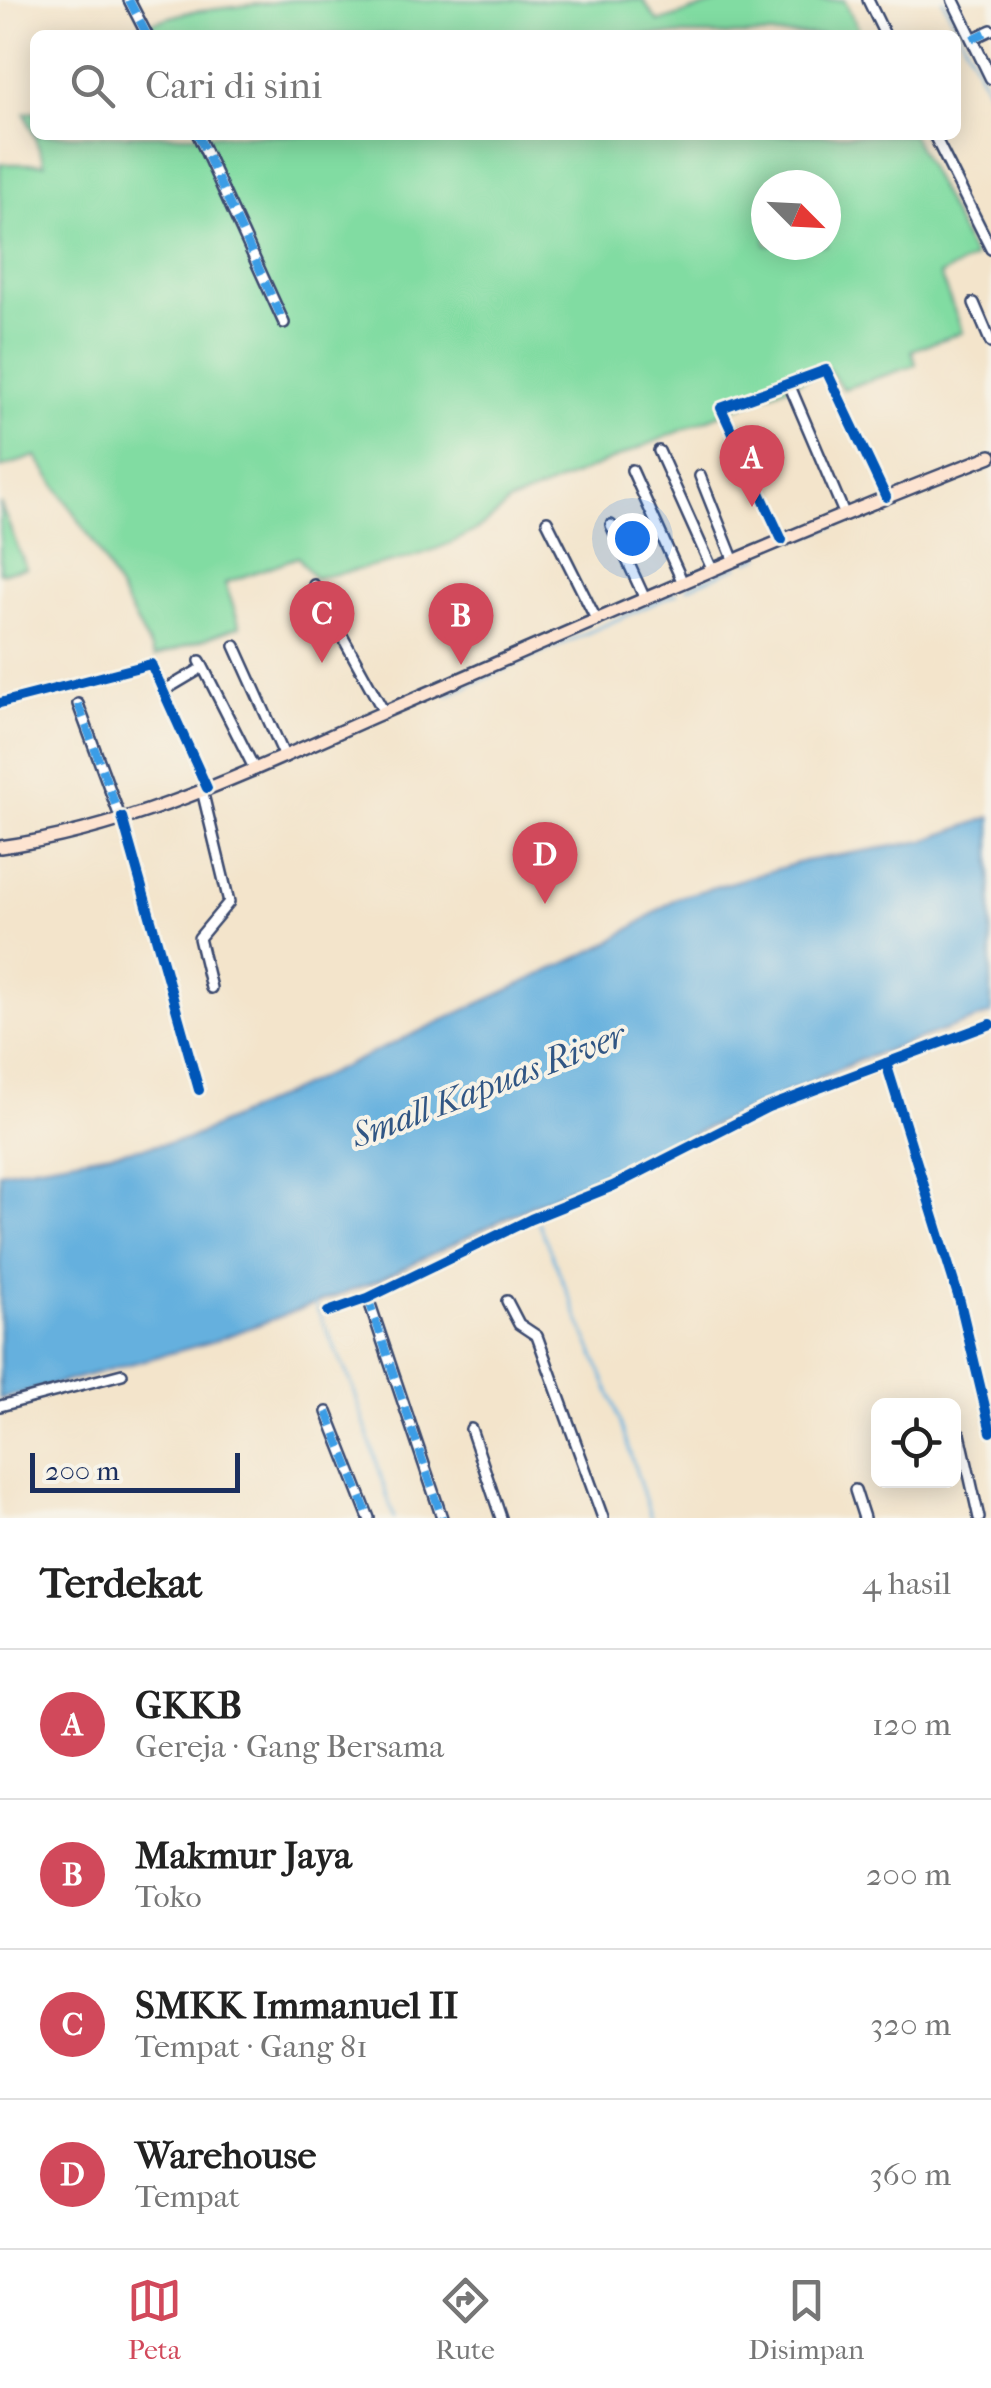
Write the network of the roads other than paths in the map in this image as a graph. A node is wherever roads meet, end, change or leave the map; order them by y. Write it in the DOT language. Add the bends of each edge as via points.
graph roads {
  1 [pos="129,0"];
  2 [pos="868,0"];
  3 [pos="952,0"];
  4 [pos="144,30"];
  5 [pos="883,30"];
  6 [pos="991,30"];
  7 [pos="972,40"];
  8 [pos="991,78"];
  9 [pos="200,140"];
  10 [pos="936,140"];
  11 [pos="991,249"];
  12 [pos="974,303"];
  13 [pos="284,323"];
  14 [pos="991,343"];
  15 [pos="788,384"];
  16 [pos="659,451"];
  17 [pos="991,456"];
  18 [pos="632,470"];
  19 [pos="700,476"];
  20 [pos="886,497"];
  21 [pos="844,513"];
  22 [pos="547,522"];
  23 [pos="612,525"];
  24 [pos="782,540"];
  25 [pos="733,560"];
  26 [pos="712,569"];
  27 [pos="683,583"];
  28 [pos="314,586"];
  29 [pos="645,599"];
  30 [pos="597,621"];
  31 [pos="235,646"];
  32 [pos="165,690"];
  33 [pos="0,703"];
  34 [pos="78,704"];
  35 [pos="384,712"];
  36 [pos="285,758"];
  37 [pos="255,770"];
  38 [pos="204,789"];
  39 [pos="120,817"];
  40 [pos="0,847"];
  41 [pos="211,988"];
  42 [pos="991,1024"];
  43 [pos="886,1062"];
  44 [pos="199,1090"];
  45 [pos="368,1298"];
  46 [pos="508,1300"];
  47 [pos="328,1312"];
  48 [pos="122,1374"];
  49 [pos="0,1406"];
  50 [pos="327,1412"];
  51 [pos="472,1429"];
  52 [pos="991,1432"];
  53 [pos="961,1438"];
  54 [pos="855,1490"];
  55 [pos="369,1518"];
  56 [pos="442,1518"];
  57 [pos="502,1518"];
  58 [pos="603,1518"];
  59 [pos="864,1518"];
  60 [pos="979,1518"];
  1 -- 4 [label="street"];
  2 -- 5 [label="street"];
  3 -- 7 [label="street"];
  6 -- 7 [label="street"];
  7 -- 8 [label="street"];
  9 -- 13 [label="street"];
  10 -- 11 [label="street"];
  12 -- 14 [label="street"];
  15 -- 20 [label="street" via="826,370"];
  15 -- 21 [label="street"];
  15 -- 24 [label="street" via="721,408"];
  16 -- 26 [label="street"];
  17 -- 20 [label="main road"];
  18 -- 27 [label="street"];
  19 -- 25 [label="street"];
  20 -- 21 [label="main road"];
  21 -- 24 [label="main road"];
  22 -- 30 [label="street"];
  23 -- 29 [label="street"];
  24 -- 25 [label="main road"];
  25 -- 26 [label="main road"];
  26 -- 27 [label="main road"];
  27 -- 29 [label="main road"];
  28 -- 35 [label="street"];
  29 -- 30 [label="main road"];
  30 -- 35 [label="main road"];
  31 -- 36 [label="street"];
  32 -- 33 [label="street" via="151,664"];
  32 -- 37 [label="street" via="199,666"];
  32 -- 38 [label="street"];
  34 -- 39 [label="street"];
  35 -- 36 [label="main road"];
  36 -- 37 [label="main road"];
  37 -- 38 [label="main road"];
  38 -- 39 [label="main road"];
  38 -- 41 [label="street" via="229,902 198,938"];
  39 -- 40 [label="main road"];
  39 -- 44 [label="street"];
  42 -- 43 [label="street"];
  43 -- 45 [label="street" via="768,1108"];
  43 -- 52 [label="street" via="960,1302"];
  45 -- 47 [label="street"];
  45 -- 56 [label="street"];
  46 -- 58 [label="street" via="518,1324 537,1336"];
  48 -- 49 [label="street"];
  50 -- 55 [label="street"];
  51 -- 57 [label="street"];
  53 -- 60 [label="street"];
  54 -- 59 [label="street"];
}
